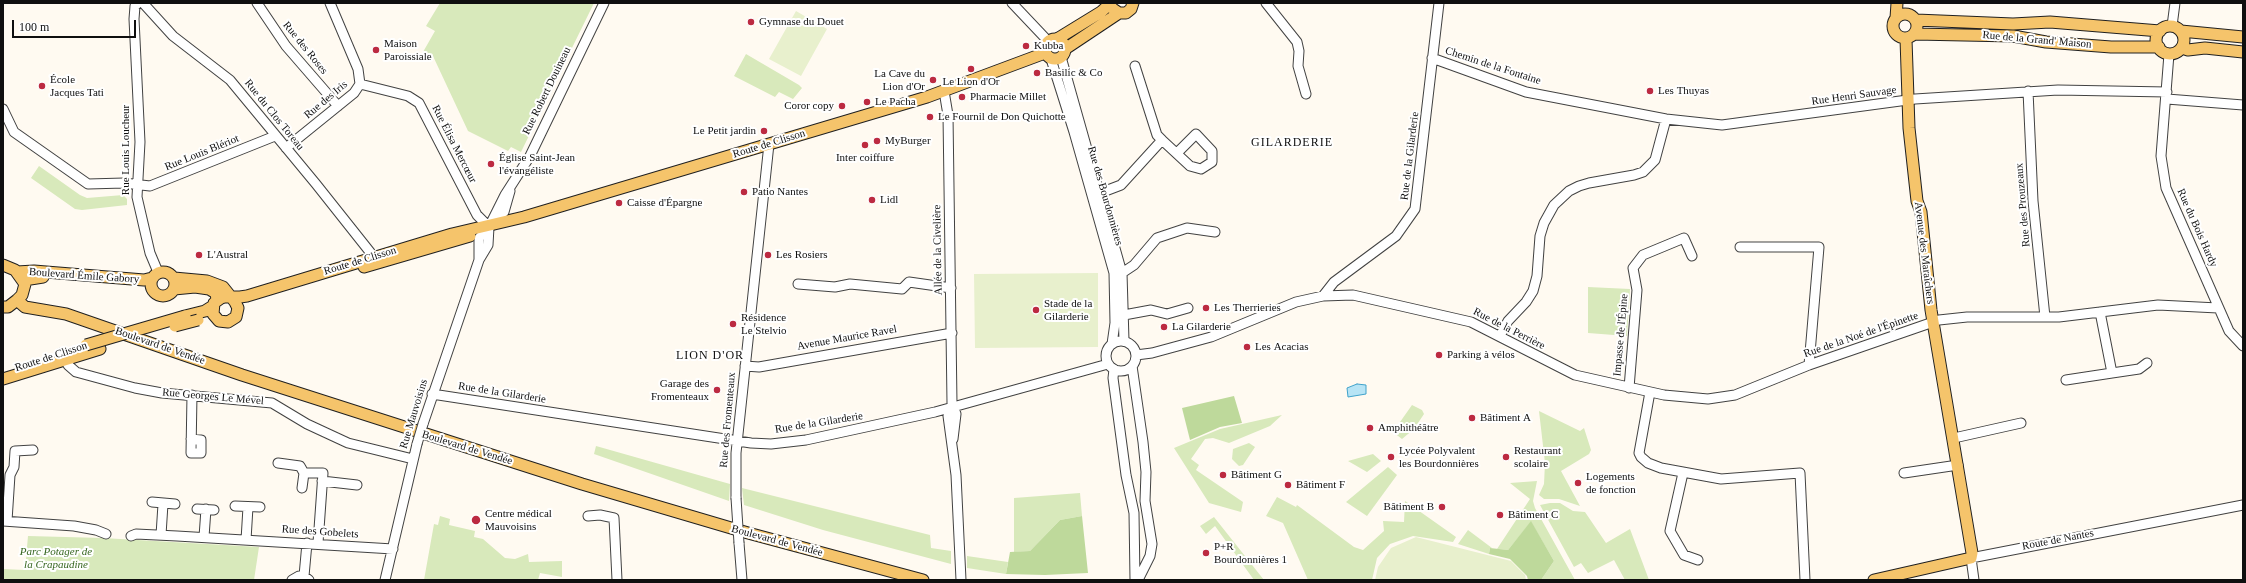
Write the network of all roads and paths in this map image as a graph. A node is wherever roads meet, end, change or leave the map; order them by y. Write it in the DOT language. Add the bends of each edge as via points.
graph roads {
  1 [pos="138,3"];
  2 [pos="142,3"];
  3 [pos="256,3"];
  4 [pos="330,3"];
  5 [pos="604,3"];
  6 [pos="1012,3"];
  7 [pos="1111,3"];
  8 [pos="1133,3"];
  9 [pos="1266,3"];
  10 [pos="1439,3"];
  11 [pos="1897,3"];
  12 [pos="1909,3"];
  13 [pos="2175,3"];
  14 [pos="1119,13"];
  15 [pos="1913,17"];
  16 [pos="1896,18"];
  17 [pos="2176,29"];
  18 [pos="2160,31"];
  19 [pos="1910,36"];
  20 [pos="2243,38"];
  21 [pos="1053,40"];
  22 [pos="2159,47"];
  23 [pos="2182,48"];
  24 [pos="2243,52"];
  25 [pos="1056,54"];
  26 [pos="2169,54"];
  27 [pos="1432,58"];
  28 [pos="1135,66"];
  29 [pos="360,84"];
  30 [pos="944,91"];
  31 [pos="2028,91"];
  32 [pos="1306,94"];
  33 [pos="2167,95"];
  34 [pos="1547,96"];
  35 [pos="1908,100"];
  36 [pos="2243,105"];
  37 [pos="338,106"];
  38 [pos="3,109"];
  39 [pos="1666,119"];
  40 [pos="275,136"];
  41 [pos="1162,140"];
  42 [pos="769,144"];
  43 [pos="286,148"];
  44 [pos="1177,152"];
  45 [pos="137,184"];
  46 [pos="1100,192"];
  47 [pos="489,227"];
  48 [pos="1215,232"];
  49 [pos="1740,247"];
  50 [pos="1692,256"];
  51 [pos="373,261"];
  52 [pos="3,265"];
  53 [pos="1122,273"];
  54 [pos="21,276"];
  55 [pos="154,279"];
  56 [pos="174,283"];
  57 [pos="798,284"];
  58 [pos="951,288"];
  59 [pos="1323,296"];
  60 [pos="231,297"];
  61 [pos="17,300"];
  62 [pos="3,307"];
  63 [pos="215,308"];
  64 [pos="238,308"];
  65 [pos="1188,308"];
  66 [pos="2218,308"];
  67 [pos="2100,312"];
  68 [pos="1124,315"];
  69 [pos="2045,317"];
  70 [pos="1933,322"];
  71 [pos="952,333"];
  72 [pos="1500,336"];
  73 [pos="1124,342"];
  74 [pos="1112,344"];
  75 [pos="2243,346"];
  76 [pos="1136,354"];
  77 [pos="63,357"];
  78 [pos="2147,363"];
  79 [pos="1809,365"];
  80 [pos="745,366"];
  81 [pos="1111,366"];
  82 [pos="1132,366"];
  83 [pos="3,372"];
  84 [pos="1568,372"];
  85 [pos="2112,373"];
  86 [pos="3,379"];
  87 [pos="2066,380"];
  88 [pos="1629,388"];
  89 [pos="1650,392"];
  90 [pos="192,396"];
  91 [pos="431,398"];
  92 [pos="952,408"];
  93 [pos="2021,423"];
  94 [pos="1954,438"];
  95 [pos="191,440"];
  96 [pos="737,440"];
  97 [pos="33,450"];
  98 [pos="413,459"];
  99 [pos="278,463"];
  100 [pos="1958,465"];
  101 [pos="304,473"];
  102 [pos="1683,473"];
  103 [pos="1904,473"];
  104 [pos="7,474"];
  105 [pos="322,481"];
  106 [pos="356,485"];
  107 [pos="302,488"];
  108 [pos="152,502"];
  109 [pos="163,504"];
  110 [pos="175,504"];
  111 [pos="2243,505"];
  112 [pos="235,506"];
  113 [pos="248,507"];
  114 [pos="260,507"];
  115 [pos="206,509"];
  116 [pos="588,516"];
  117 [pos="5,521"];
  118 [pos="106,534"];
  119 [pos="161,535"];
  120 [pos="131,536"];
  121 [pos="204,537"];
  122 [pos="246,540"];
  123 [pos="307,543"];
  124 [pos="318,543"];
  125 [pos="393,550"];
  126 [pos="1972,558"];
  127 [pos="1698,560"];
  128 [pos="307,578"];
  129 [pos="292,580"];
  130 [pos="385,580"];
  131 [pos="617,580"];
  132 [pos="742,580"];
  133 [pos="923,580"];
  134 [pos="961,580"];
  135 [pos="1137,580"];
  136 [pos="1805,580"];
  137 [pos="1874,580"];
  138 [pos="1974,580"];
  1 -- 45 [label="street, Rue Louis Loucheur" via="134,10 140,142"];
  2 -- 40 [label="street, Rue du Clos Toreau" via="173,36 230,80"];
  3 -- 37 [label="street, Rue des Roses" via="286,46"];
  4 -- 29 [label="street" via="358,69"];
  5 -- 47 [label="street, Rue Robert Douineau" via="530,156 510,188 504,212"];
  6 -- 21 [label="street"];
  7 -- 14 [label="main road" via="1113,9"];
  7 -- 21 [label="main road" via="1101,12"];
  8 -- 14 [label="main road, Route de Clisson" via="1128,12"];
  9 -- 32 [label="street" via="1297,42 1298,66"];
  10 -- 27 [label="street, Rue de la Gilarderie"];
  11 -- 16 [label="main road"];
  12 -- 15 [label="main road"];
  13 -- 17 [label="street"];
  14 -- 25 [label="main road, Route de Clisson"];
  15 -- 16 [label="main road" via="1902,14"];
  15 -- 18 [label="main road, Rue de la Grand' Maison" via="2013,24 2050,22"];
  15 -- 19 [label="main road" via="1918,27"];
  16 -- 19 [label="main road" via="1893,30 1898,36"];
  17 -- 18 [label="main road"];
  17 -- 20 [label="main road"];
  17 -- 23 [label="main road" via="2184,39"];
  18 -- 22 [label="main road" via="2157,38"];
  19 -- 22 [label="main road, Rue de la Grand' Maison" via="2012,36 2046,42 2111,47"];
  19 -- 35 [label="main road, Avenue des Maraîchers"];
  21 -- 25 [label="main road" via="1064,44"];
  21 -- 25 [label="main road" via="1044,47"];
  22 -- 26 [label="main road"];
  23 -- 24 [label="main road"];
  23 -- 26 [label="main road"];
  25 -- 30 [label="main road, Route de Clisson"];
  25 -- 46 [label="street, Rue des Bourdonnières"];
  25 -- 74 [label="street, Rue des Bourdonnières" via="1074,132 1114,274 1115,322"];
  26 -- 33 [label="street, Rue du Bois Hardy"];
  27 -- 34 [label="street, Chemin de la Fontaine" via="1526,92"];
  27 -- 59 [label="street, Rue de la Gilarderie" via="1415,209 1396,236 1334,282"];
  28 -- 41 [label="street" via="1157,135"];
  29 -- 37 [label="street, Rue des Iris" via="354,93"];
  29 -- 47 [label="street, Rue Élisa Mercœur" via="408,96 419,104 477,215"];
  30 -- 42 [label="main road, Route de Clisson"];
  30 -- 58 [label="street, Allée de la Civelière" via="948,115"];
  31 -- 33 [label="street, Rue Henri Sauvage"];
  31 -- 35 [label="street, Rue Henri Sauvage"];
  31 -- 69 [label="street, Rue des Prouzeaux" via="2033,201"];
  33 -- 36 [label="street, Rue Henri Sauvage"];
  33 -- 66 [label="street, Rue du Bois Hardy" via="2161,156 2166,188"];
  34 -- 39 [label="street, Rue Henri Sauvage"];
  35 -- 39 [label="street, Rue Henri Sauvage" via="1722,125"];
  35 -- 70 [label="main road, Avenue des Maraîchers" via="1911,150 1917,201 1921,212"];
  37 -- 43 [label="street, Rue des Iris"];
  38 -- 45 [label="street, Rue Louis Blériot" via="14,132 85,183"];
  39 -- 72 [label="street" via="1658,152 1649,167 1634,175 1579,186 1554,205 1540,236 1538,269 1533,291 1508,321"];
  40 -- 43 [label="street, Rue du Clos Toreau"];
  40 -- 45 [label="street, Rue Louis Blériot" via="162,182 150,186"];
  41 -- 44 [label="street"];
  41 -- 46 [label="street" via="1121,185"];
  42 -- 47 [label="main road, Route de Clisson"];
  42 -- 80 [label="street, Rue des Fromenteaux"];
  43 -- 51 [label="street, Rue du Clos Toreau" via="349,225"];
  45 -- 55 [label="street, Rue Louis Loucheur" via="141,220"];
  46 -- 53 [label="street, Rue des Bourdonnières"];
  47 -- 51 [label="main road, Route de Clisson" via="452,234"];
  47 -- 91 [label="street, Rue Mauvoisins" via="488,245 479,260"];
  48 -- 53 [label="street" via="1187,228 1157,238 1134,264"];
  49 -- 79 [label="street" via="1819,247"];
  50 -- 88 [label="street, Impasse de l'Épine" via="1684,238 1643,255 1634,268 1637,290"];
  51 -- 60 [label="main road, Route de Clisson" via="247,296"];
  51 -- 64 [label="main road, Route de Clisson" via="249,301"];
  52 -- 54 [label="main road"];
  53 -- 68 [label="street, Rue des Bourdonnières"];
  54 -- 55 [label="main road, Boulevard Émile Gabory" via="34,271"];
  54 -- 61 [label="main road" via="22,295"];
  55 -- 56 [label="main road" via="169,273"];
  55 -- 56 [label="main road" via="156,294 162,296 169,294"];
  56 -- 60 [label="main road" via="216,282 223,286"];
  56 -- 63 [label="main road" via="205,288 216,293"];
  57 -- 58 [label="street" via="835,287 850,284 902,289 909,282"];
  58 -- 71 [label="street, Allée de la Civelière"];
  59 -- 72 [label="street, Rue de la Perrière" via="1353,295 1463,319"];
  59 -- 76 [label="street" via="1296,302 1203,340 1152,353"];
  60 -- 63 [label="main road, Route de Clisson"];
  60 -- 64 [label="main road"];
  61 -- 62 [label="main road" via="8,307"];
  61 -- 133 [label="main road, Boulevard de Vendée" via="25,306 66,314 250,378 582,484 748,533"];
  63 -- 64 [label="main road" via="223,322 236,317"];
  63 -- 77 [label="main road, Route de Clisson, bridge" via="86,345"];
  63 -- 77 [label="main road, Route de Clisson, bridge" via="207,317 198,320 100,349"];
  65 -- 68 [label="street" via="1167,314 1151,310"];
  66 -- 67 [label="street, Rue de la Noé de l'Épinette" via="2158,305"];
  66 -- 75 [label="street, Rue du Bois Hardy" via="2232,335"];
  67 -- 69 [label="street, Rue de la Noé de l'Épinette"];
  67 -- 85 [label="street" via="2104,343"];
  68 -- 73 [label="street, Rue des Bourdonnières"];
  69 -- 70 [label="street, Rue de la Noé de l'Épinette" via="1967,317"];
  70 -- 79 [label="street, Rue de la Noé de l'Épinette"];
  70 -- 94 [label="main road, Avenue des Maraîchers"];
  71 -- 80 [label="street, Avenue Maurice Ravel" via="759,366"];
  71 -- 92 [label="street, Allée de la Civelière"];
  72 -- 84 [label="street, Rue de la Perrière"];
  73 -- 74 [label="street"];
  73 -- 76 [label="street" via="1132,345"];
  74 -- 81 [label="street" via="1106,354"];
  76 -- 82 [label="street"];
  77 -- 83 [label="main road, Route de Clisson"];
  77 -- 86 [label="main road, Route de Clisson"];
  77 -- 90 [label="street, Rue Georges Le Mével" via="68,366 76,372 162,394"];
  78 -- 85 [label="street" via="2139,369"];
  79 -- 89 [label="street, Rue de la Noé de l'Épinette" via="1720,399 1681,398"];
  80 -- 96 [label="street, Rue des Fromenteaux"];
  81 -- 82 [label="street" via="1123,371"];
  81 -- 92 [label="street, Rue de la Gilarderie"];
  81 -- 135 [label="street" via="1126,475 1134,513"];
  82 -- 135 [label="street" via="1144,450 1145,501 1152,544 1150,556"];
  84 -- 88 [label="street, Rue de la Noé de l'Épinette"];
  85 -- 87 [label="street"];
  88 -- 89 [label="street, Rue de la Noé de l'Épinette"];
  89 -- 102 [label="street" via="1640,448 1641,457 1661,468"];
  90 -- 95 [label="street"];
  90 -- 98 [label="street, Rue Georges Le Mével" via="272,403 307,424 348,443"];
  91 -- 96 [label="street, Rue de la Gilarderie"];
  91 -- 98 [label="street, Rue Mauvoisins, bridge"];
  92 -- 96 [label="street, Rue de la Gilarderie" via="806,440 760,444"];
  92 -- 134 [label="street, Allée de la Civelière" via="956,414 953,440"];
  93 -- 94 [label="street"];
  94 -- 100 [label="main road, Avenue des Maraîchers"];
  96 -- 132 [label="street, Rue des Fromenteaux, bridge" via="736,498"];
  97 -- 104 [label="street" via="15,451 14,467"];
  98 -- 125 [label="street, Rue Mauvoisins"];
  99 -- 101 [label="street" via="300,466"];
  100 -- 103 [label="street"];
  100 -- 126 [label="main road, Avenue des Maraîchers"];
  101 -- 105 [label="street" via="322,473"];
  101 -- 107 [label="street"];
  102 -- 127 [label="street" via="1670,531 1684,555"];
  102 -- 136 [label="street" via="1721,479 1800,472"];
  104 -- 117 [label="street"];
  105 -- 106 [label="street"];
  105 -- 124 [label="street"];
  108 -- 109 [label="street"];
  109 -- 110 [label="street"];
  109 -- 119 [label="street"];
  111 -- 126 [label="street, Route de Nantes"];
  112 -- 113 [label="street"];
  113 -- 114 [label="street"];
  113 -- 122 [label="street"];
  115 -- 121 [label="street"];
  116 -- 131 [label="street" via="614,518"];
  117 -- 118 [label="street" via="74,526"];
  119 -- 120 [label="street, Rue des Gobelets"];
  119 -- 121 [label="street, Rue des Gobelets"];
  121 -- 122 [label="street, Rue des Gobelets"];
  122 -- 123 [label="street, Rue des Gobelets"];
  123 -- 124 [label="street, Rue des Gobelets"];
  123 -- 128 [label="street"];
  124 -- 125 [label="street, Rue des Gobelets"];
  125 -- 130 [label="street, Rue Mauvoisins"];
  126 -- 137 [label="main road, Route de Nantes"];
  126 -- 138 [label="street"];
  128 -- 129 [label="street" via="295,577"];
}
